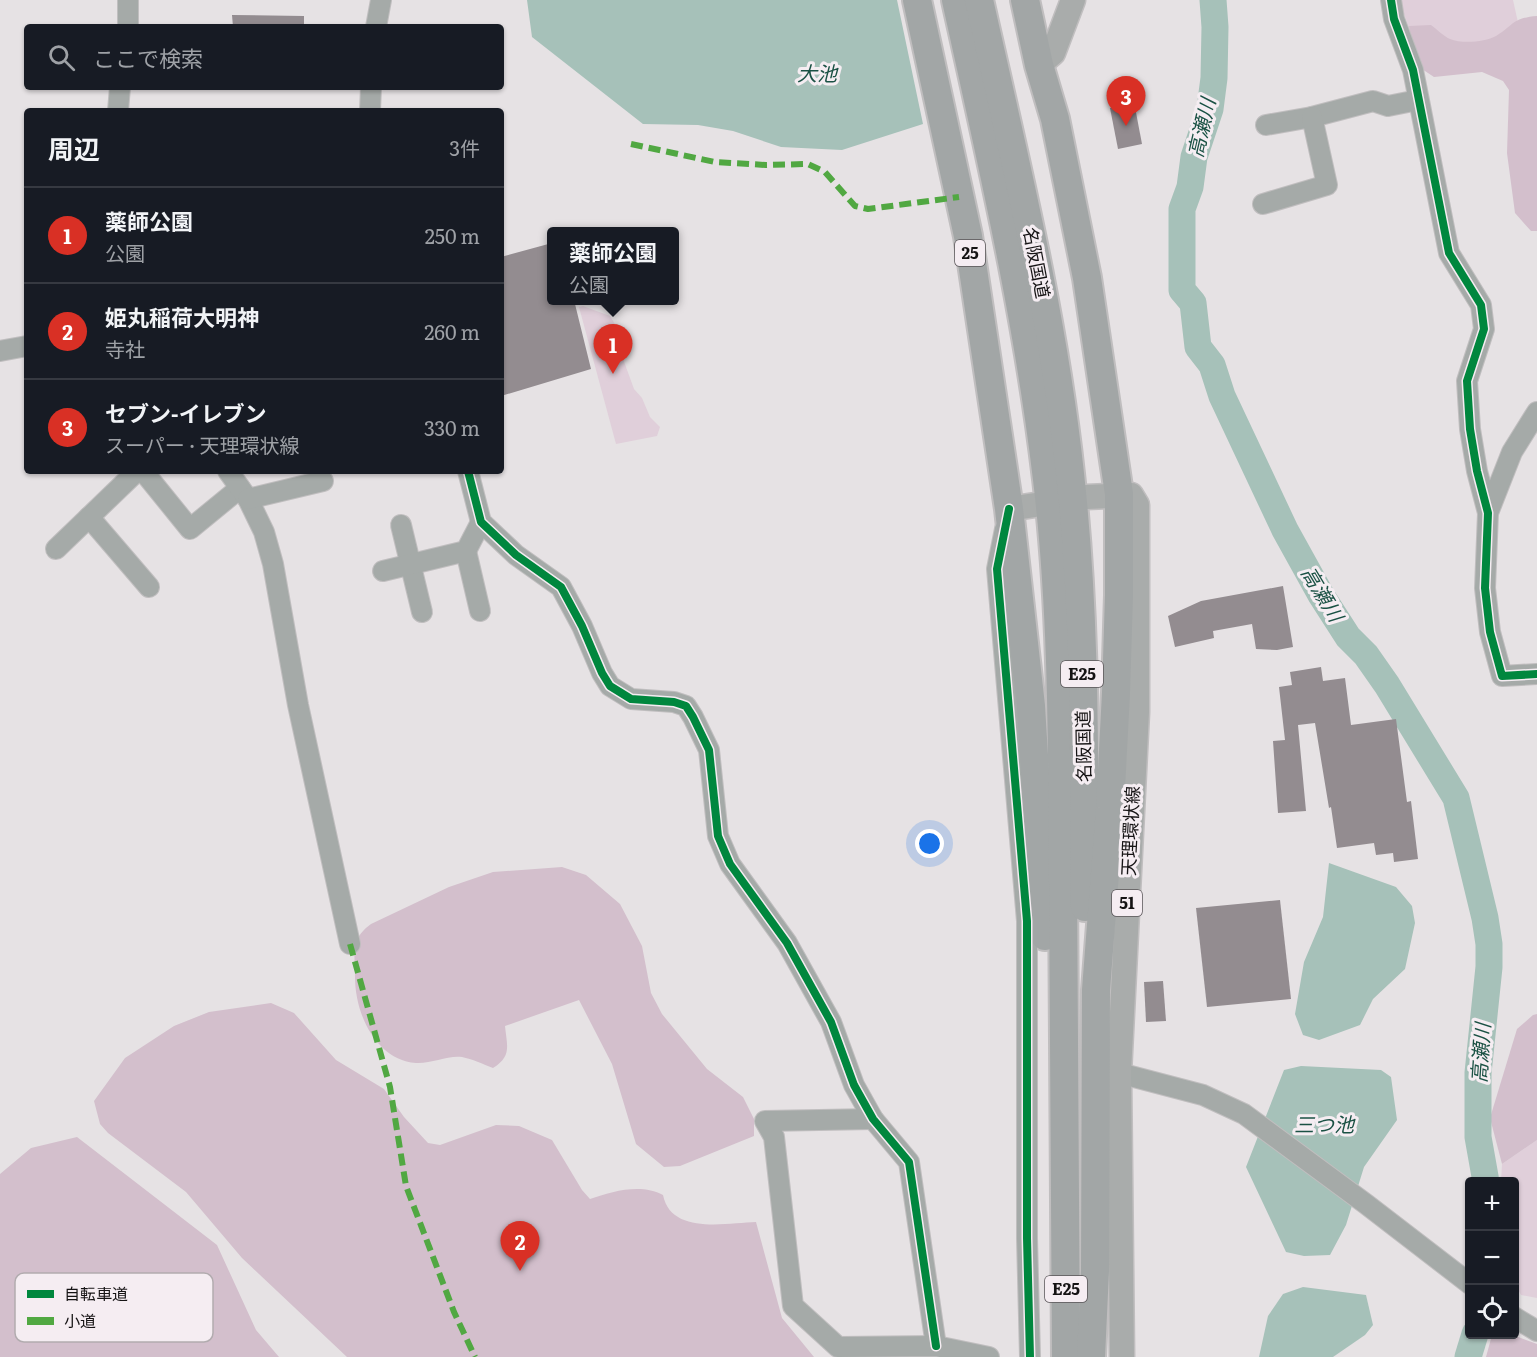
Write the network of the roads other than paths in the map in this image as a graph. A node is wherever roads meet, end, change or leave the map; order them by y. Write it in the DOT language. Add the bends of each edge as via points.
graph roads {
  1 [pos="128,0"];
  2 [pos="381,0"];
  3 [pos="917,0"];
  4 [pos="956,0"];
  5 [pos="979,0"];
  6 [pos="1025,0"];
  7 [pos="1073,0"];
  8 [pos="1391,0"];
  9 [pos="128,24"];
  10 [pos="377,24"];
  11 [pos="1040,65"];
  12 [pos="120,90"];
  13 [pos="371,90"];
  14 [pos="1418,100"];
  15 [pos="118,108"];
  16 [pos="370,108"];
  17 [pos="1312,117"];
  18 [pos="1266,125"];
  19 [pos="1263,204"];
  20 [pos="24,347"];
  21 [pos="0,351"];
  22 [pos="1537,412"];
  23 [pos="134,474"];
  24 [pos="145,474"];
  25 [pos="230,474"];
  26 [pos="469,474"];
  27 [pos="323,481"];
  28 [pos="244,494"];
  29 [pos="1119,494"];
  30 [pos="1087,497"];
  31 [pos="1022,507"];
  32 [pos="1488,513"];
  33 [pos="89,517"];
  34 [pos="481,522"];
  35 [pos="401,525"];
  36 [pos="56,549"];
  37 [pos="466,551"];
  38 [pos="410,565"];
  39 [pos="383,571"];
  40 [pos="149,587"];
  41 [pos="480,611"];
  42 [pos="422,612"];
  43 [pos="1537,674"];
  44 [pos="350,944"];
  45 [pos="1119,1072"];
  46 [pos="873,1119"];
  47 [pos="1066,1222"];
  48 [pos="1465,1281"];
  49 [pos="1519,1320"];
  50 [pos="1537,1331"];
  51 [pos="936,1346"];
  52 [pos="988,1357"];
  53 [pos="1030,1357"];
  54 [pos="1066,1357"];
  55 [pos="1090,1357"];
  56 [pos="1122,1357"];
  1 -- 9 [label="street"];
  2 -- 10 [label="street"];
  3 -- 31 [label="highway, 25"];
  4 -- 47 [label="highway, 名阪国道 / E25" via="1019,294 1047,481 1055,570 1062,765"];
  5 -- 55 [label="highway, 名阪国道 / E25" via="1023,193 1059,385 1078,562"];
  6 -- 11 [label="highway"];
  7 -- 11 [label="main road" via="1053,53"];
  8 -- 14 [label="street"];
  11 -- 29 [label="highway" via="1055,118 1087,278"];
  12 -- 15 [label="street"];
  13 -- 16 [label="street"];
  14 -- 17 [label="street" via="1388,106 1373,101"];
  14 -- 32 [label="street" via="1449,253 1481,305 1484,329 1467,381 1475,461"];
  17 -- 18 [label="street"];
  17 -- 19 [label="street" via="1327,185"];
  20 -- 21 [label="street"];
  22 -- 32 [label="street" via="1512,452"];
  23 -- 33 [label="street"];
  24 -- 28 [label="street" via="190,529"];
  25 -- 28 [label="street"];
  26 -- 34 [label="street"];
  27 -- 28 [label="street"];
  28 -- 44 [label="street" via="264,532 273,564 298,705"];
  29 -- 30 [label="main road"];
  29 -- 45 [label="main road, 天理環状線 / 51" via="1131,495 1137,505 1137,712"];
  29 -- 55 [label="highway, E25" via="1116,693 1096,990 1095,1270"];
  31 -- 47 [label="highway, E25" via="1031,706"];
  31 -- 53 [label="street" via="997,569 1027,921"];
  32 -- 43 [label="street" via="1485,588 1496,660 1502,676"];
  33 -- 36 [label="street"];
  33 -- 40 [label="street"];
  34 -- 37 [label="street"];
  34 -- 46 [label="street" via="516,555 561,587 610,686 631,699 686,706 709,750 718,836 729,864 787,944 831,1022 854,1085"];
  35 -- 38 [label="street"];
  37 -- 38 [label="street"];
  37 -- 41 [label="street"];
  38 -- 39 [label="street"];
  38 -- 42 [label="street"];
  45 -- 48 [label="street" via="1203,1095 1244,1114"];
  45 -- 56 [label="main road, 天理環状線 / 51"];
  46 -- 51 [label="street" via="909,1162"];
  46 -- 51 [label="street" via="765,1121 774,1137 794,1306 838,1347"];
  47 -- 54 [label="highway, 名阪国道 / E25"];
  49 -- 50 [label="street"];
  51 -- 52 [label="street"];
}
